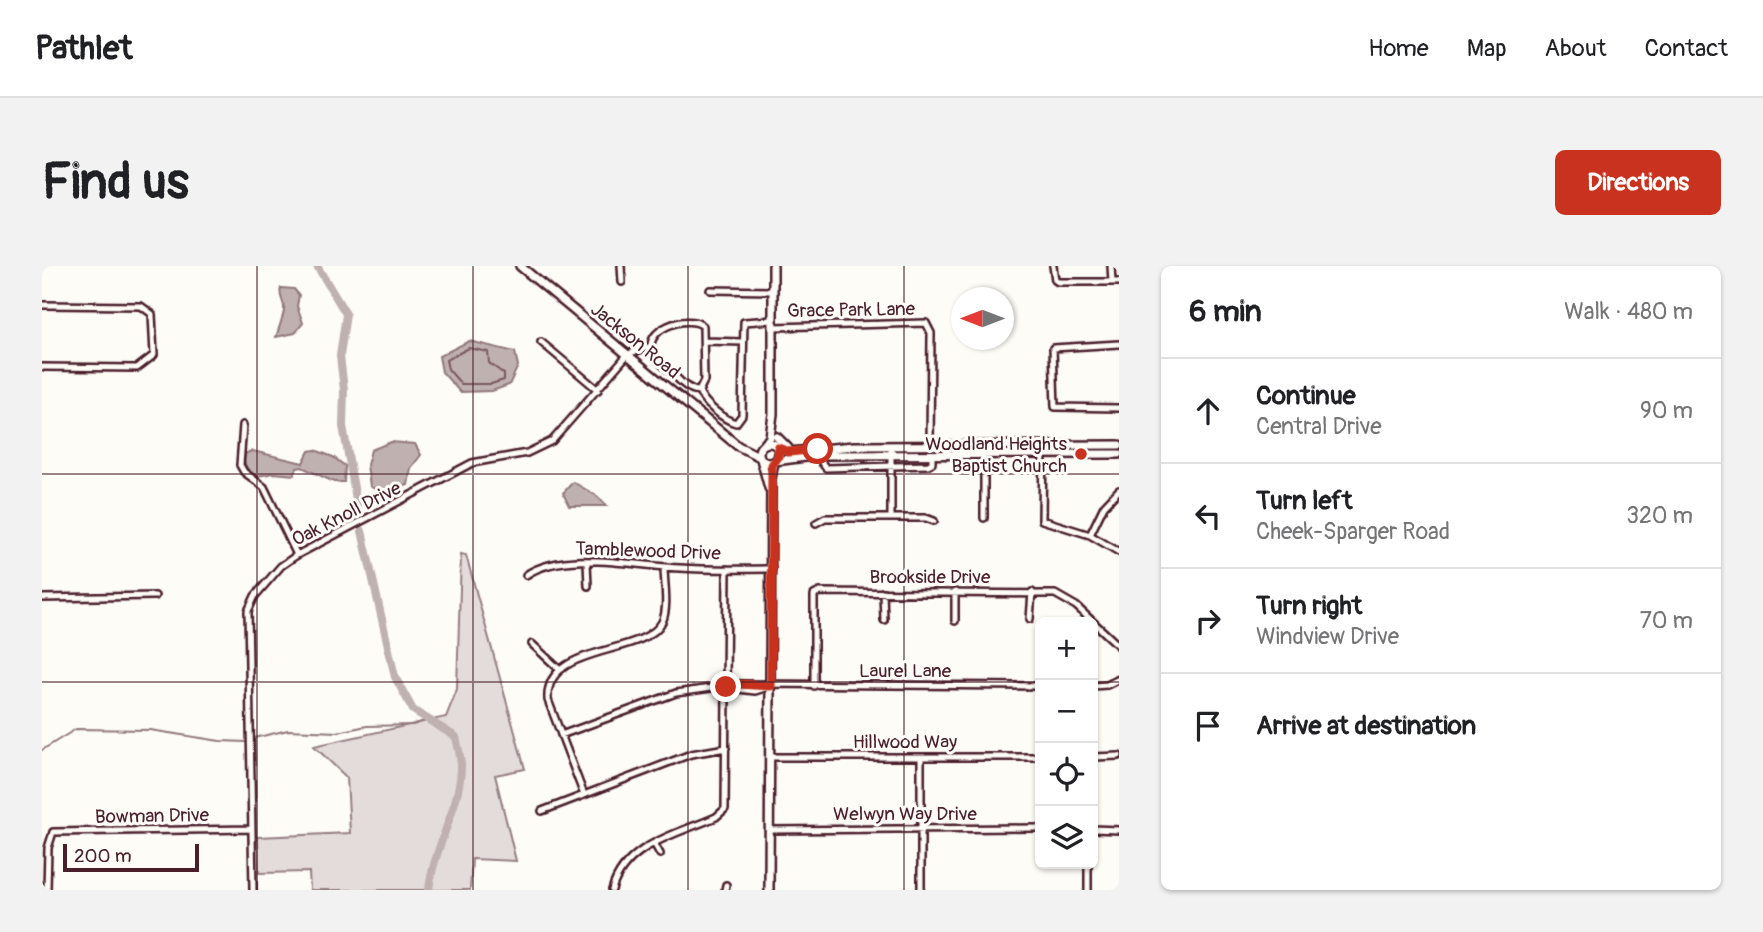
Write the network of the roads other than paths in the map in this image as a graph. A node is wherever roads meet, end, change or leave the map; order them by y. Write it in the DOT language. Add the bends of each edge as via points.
graph roads {
  1 [pos="520,266"];
  2 [pos="621,266"];
  3 [pos="774,266"];
  4 [pos="1053,266"];
  5 [pos="1111,266"];
  6 [pos="622,282"];
  7 [pos="1115,282"];
  8 [pos="710,290"];
  9 [pos="773,291"];
  10 [pos="42,305"];
  11 [pos="773,323"];
  12 [pos="704,341"];
  13 [pos="541,342"];
  14 [pos="743,342"];
  15 [pos="1119,344"];
  16 [pos="651,346"];
  17 [pos="628,354"];
  18 [pos="42,367"];
  19 [pos="598,390"];
  20 [pos="699,391"];
  21 [pos="1119,408"];
  22 [pos="773,414"];
  23 [pos="243,425"];
  24 [pos="777,437"];
  25 [pos="732,439"];
  26 [pos="764,445"];
  27 [pos="1119,445"];
  28 [pos="891,446"];
  29 [pos="930,446"];
  30 [pos="984,446"];
  31 [pos="1043,446"];
  32 [pos="778,448"];
  33 [pos="806,449"];
  34 [pos="1119,454"];
  35 [pos="821,455"];
  36 [pos="891,455"];
  37 [pos="932,455"];
  38 [pos="984,455"];
  39 [pos="1043,455"];
  40 [pos="761,458"];
  41 [pos="774,461"];
  42 [pos="891,467"];
  43 [pos="1119,490"];
  44 [pos="771,495"];
  45 [pos="891,518"];
  46 [pos="984,518"];
  47 [pos="934,521"];
  48 [pos="816,523"];
  49 [pos="1090,536"];
  50 [pos="1119,552"];
  51 [pos="297,555"];
  52 [pos="587,562"];
  53 [pos="664,567"];
  54 [pos="727,569"];
  55 [pos="772,569"];
  56 [pos="526,575"];
  57 [pos="588,586"];
  58 [pos="883,592"];
  59 [pos="955,592"];
  60 [pos="1032,592"];
  61 [pos="155,596"];
  62 [pos="42,598"];
  63 [pos="1030,619"];
  64 [pos="884,620"];
  65 [pos="955,621"];
  66 [pos="532,644"];
  67 [pos="1119,646"];
  68 [pos="559,669"];
  69 [pos="1119,679"];
  70 [pos="771,686"];
  71 [pos="814,686"];
  72 [pos="1035,686"];
  73 [pos="1098,686"];
  74 [pos="726,687"];
  75 [pos="561,735"];
  76 [pos="726,748"];
  77 [pos="1119,756"];
  78 [pos="769,757"];
  79 [pos="921,757"];
  80 [pos="1035,757"];
  81 [pos="1098,757"];
  82 [pos="583,795"];
  83 [pos="542,811"];
  84 [pos="1035,828"];
  85 [pos="252,829"];
  86 [pos="921,829"];
  87 [pos="1098,829"];
  88 [pos="769,830"];
  89 [pos="1119,830"];
  90 [pos="654,843"];
  91 [pos="660,854"];
  92 [pos="1088,869"];
  93 [pos="47,890"];
  94 [pos="253,890"];
  95 [pos="612,890"];
  96 [pos="769,890"];
  97 [pos="921,890"];
  98 [pos="1088,890"];
  1 -- 17 [label="main road, Jackson Road"];
  2 -- 6 [label="street"];
  3 -- 9 [label="main road"];
  4 -- 7 [label="street" via="1055,280"];
  5 -- 7 [label="street"];
  8 -- 9 [label="street"];
  9 -- 11 [label="main road"];
  10 -- 18 [label="street" via="141,306 152,314 155,338 153,355 136,368"];
  11 -- 14 [label="street, Grace Park Lane" via="745,320"];
  11 -- 22 [label="main road"];
  11 -- 29 [label="street, Grace Park Lane" via="922,322 929,326"];
  12 -- 14 [label="street"];
  12 -- 16 [label="street" via="701,323 680,322 659,332"];
  12 -- 20 [label="street" via="704,381"];
  13 -- 19 [label="street"];
  14 -- 20 [label="street" via="740,420 730,421"];
  15 -- 21 [label="street" via="1053,348 1056,408"];
  16 -- 17 [label="street"];
  16 -- 20 [label="street" via="653,355 685,386"];
  17 -- 19 [label="street, Oak Knoll Drive"];
  17 -- 25 [label="main road, Jackson Road"];
  19 -- 51 [label="street, Oak Knoll Drive" via="544,446 472,463"];
  22 -- 24 [label="main road"];
  22 -- 26 [label="main road" via="771,437"];
  23 -- 51 [label="street" via="240,465 264,487"];
  24 -- 32 [label="main road"];
  24 -- 33 [label="main road" via="788,448"];
  25 -- 26 [label="main road, Jackson Road" via="750,446"];
  25 -- 40 [label="main road, Jackson Road"];
  26 -- 32 [label="main road"];
  26 -- 40 [label="main road"];
  27 -- 31 [label="main road"];
  28 -- 29 [label="main road"];
  28 -- 33 [label="main road"];
  28 -- 36 [label="street"];
  29 -- 30 [label="main road"];
  30 -- 31 [label="main road"];
  30 -- 38 [label="street"];
  31 -- 39 [label="street"];
  32 -- 33 [label="main road" via="789,452"];
  32 -- 41 [label="main road"];
  34 -- 39 [label="main road"];
  35 -- 36 [label="main road"];
  35 -- 41 [label="main road"];
  35 -- 42 [label="street" via="826,468"];
  36 -- 37 [label="main road"];
  36 -- 42 [label="street"];
  37 -- 38 [label="main road"];
  37 -- 42 [label="street" via="928,465"];
  38 -- 39 [label="main road"];
  38 -- 46 [label="street"];
  39 -- 49 [label="street" via="1041,517"];
  40 -- 41 [label="main road"];
  40 -- 44 [label="main road"];
  41 -- 44 [label="main road"];
  42 -- 45 [label="street"];
  43 -- 49 [label="street" via="1104,506"];
  44 -- 55 [label="main road"];
  45 -- 47 [label="street"];
  45 -- 48 [label="street" via="825,518"];
  49 -- 50 [label="street"];
  51 -- 85 [label="street, Oak Knoll Drive" via="281,566 248,607"];
  52 -- 53 [label="street, Tamblewood Drive"];
  52 -- 56 [label="street, Tamblewood Drive" via="548,566"];
  52 -- 57 [label="street"];
  53 -- 54 [label="street, Tamblewood Drive"];
  53 -- 68 [label="street" via="660,625 646,635"];
  54 -- 55 [label="street, Tamblewood Drive"];
  54 -- 74 [label="street"];
  55 -- 70 [label="main road"];
  58 -- 59 [label="street, Brookside Drive"];
  58 -- 64 [label="street"];
  58 -- 71 [label="street, Brookside Drive" via="815,593"];
  59 -- 60 [label="street, Brookside Drive"];
  59 -- 65 [label="street"];
  60 -- 63 [label="street"];
  60 -- 67 [label="street, Brookside Drive" via="1067,599"];
  61 -- 62 [label="street"];
  66 -- 68 [label="street"];
  68 -- 75 [label="street" via="548,693"];
  69 -- 73 [label="street"];
  70 -- 71 [label="street, Laurel Lane"];
  70 -- 74 [label="street, Laurel Lane"];
  70 -- 78 [label="main road"];
  71 -- 72 [label="street, Laurel Lane"];
  74 -- 75 [label="street, Laurel Lane" via="688,689"];
  74 -- 76 [label="street"];
  75 -- 82 [label="street"];
  76 -- 82 [label="street" via="691,754"];
  76 -- 90 [label="street" via="725,809"];
  77 -- 81 [label="street"];
  78 -- 79 [label="street, Hillwood Way"];
  78 -- 88 [label="main road"];
  79 -- 80 [label="street, Hillwood Way"];
  79 -- 86 [label="street"];
  82 -- 83 [label="street"];
  84 -- 86 [label="street, Welwyn Way Drive"];
  85 -- 93 [label="street, Bowman Drive" via="53,832"];
  85 -- 94 [label="street, Oak Knoll Drive"];
  86 -- 88 [label="street, Welwyn Way Drive"];
  86 -- 97 [label="street"];
  87 -- 89 [label="street"];
  88 -- 96 [label="main road"];
  90 -- 91 [label="street"];
  90 -- 95 [label="street" via="627,863"];
  92 -- 98 [label="street"];
}
